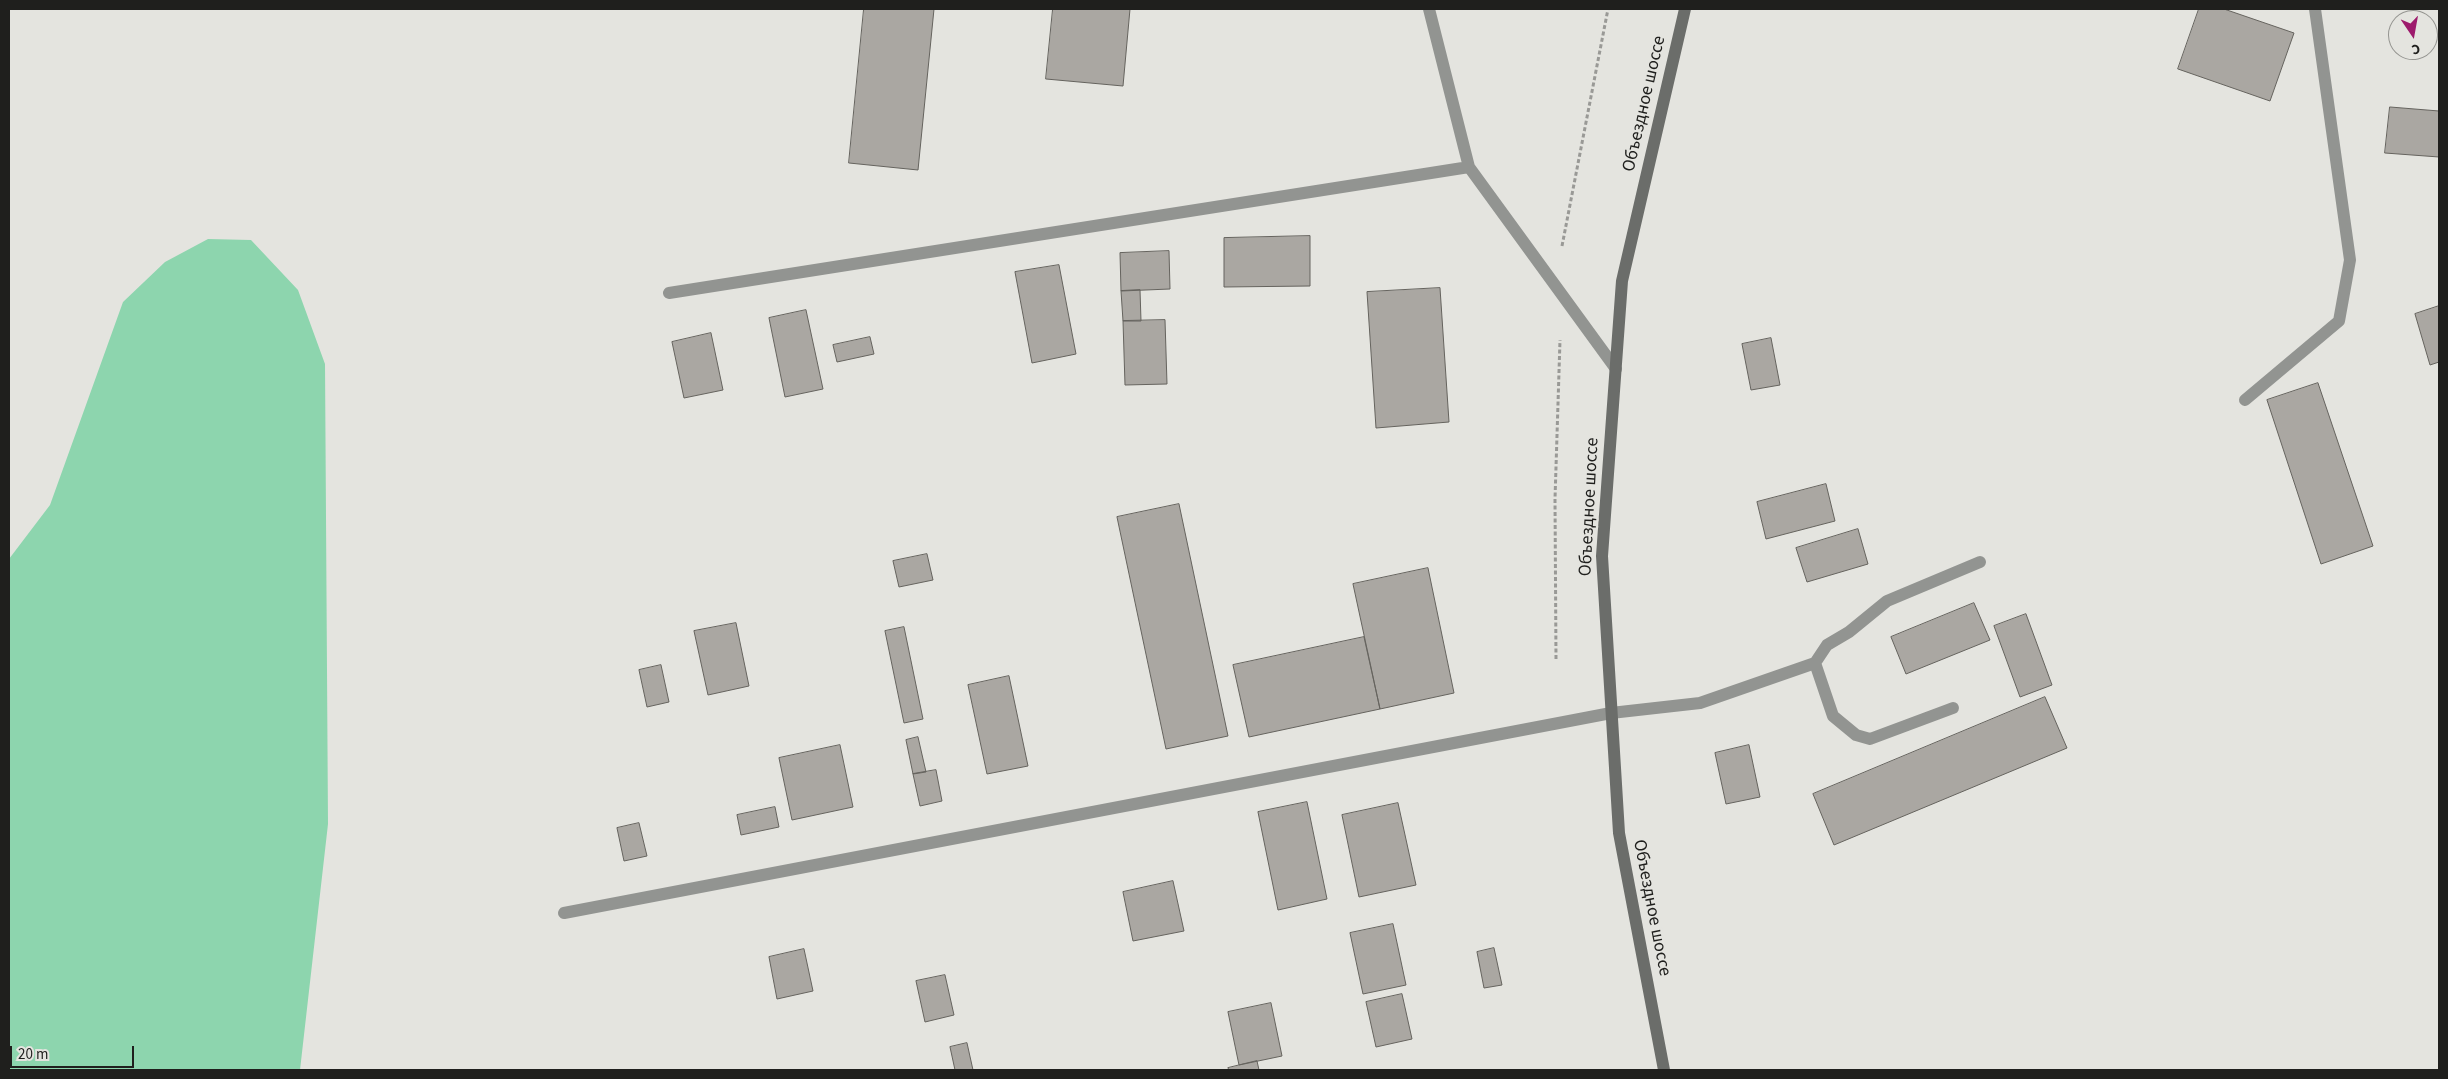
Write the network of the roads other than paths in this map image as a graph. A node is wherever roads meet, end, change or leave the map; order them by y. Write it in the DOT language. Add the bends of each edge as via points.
graph roads {
  1 [pos="1429,9"];
  2 [pos="1685,9"];
  3 [pos="2315,9"];
  4 [pos="1469,167"];
  5 [pos="669,293"];
  6 [pos="1616,369"];
  7 [pos="2245,400"];
  8 [pos="1980,562"];
  9 [pos="1815,663"];
  10 [pos="1953,708"];
  11 [pos="1612,713"];
  12 [pos="564,913"];
  13 [pos="1664,1070"];
  1 -- 4 [label="lane"];
  2 -- 6 [label="main road, Объездное шоссе" via="1622,281"];
  3 -- 7 [label="lane" via="2350,260 2339,321"];
  4 -- 5 [label="lane"];
  4 -- 6 [label="lane"];
  6 -- 11 [label="main road, Объездное шоссе" via="1602,556"];
  8 -- 9 [label="lane" via="1886,601 1827,645"];
  9 -- 10 [label="lane" via="1833,716 1856,735 1870,739"];
  9 -- 11 [label="lane" via="1700,703"];
  11 -- 12 [label="lane"];
  11 -- 13 [label="main road, Объездное шоссе" via="1619,833"];
}
